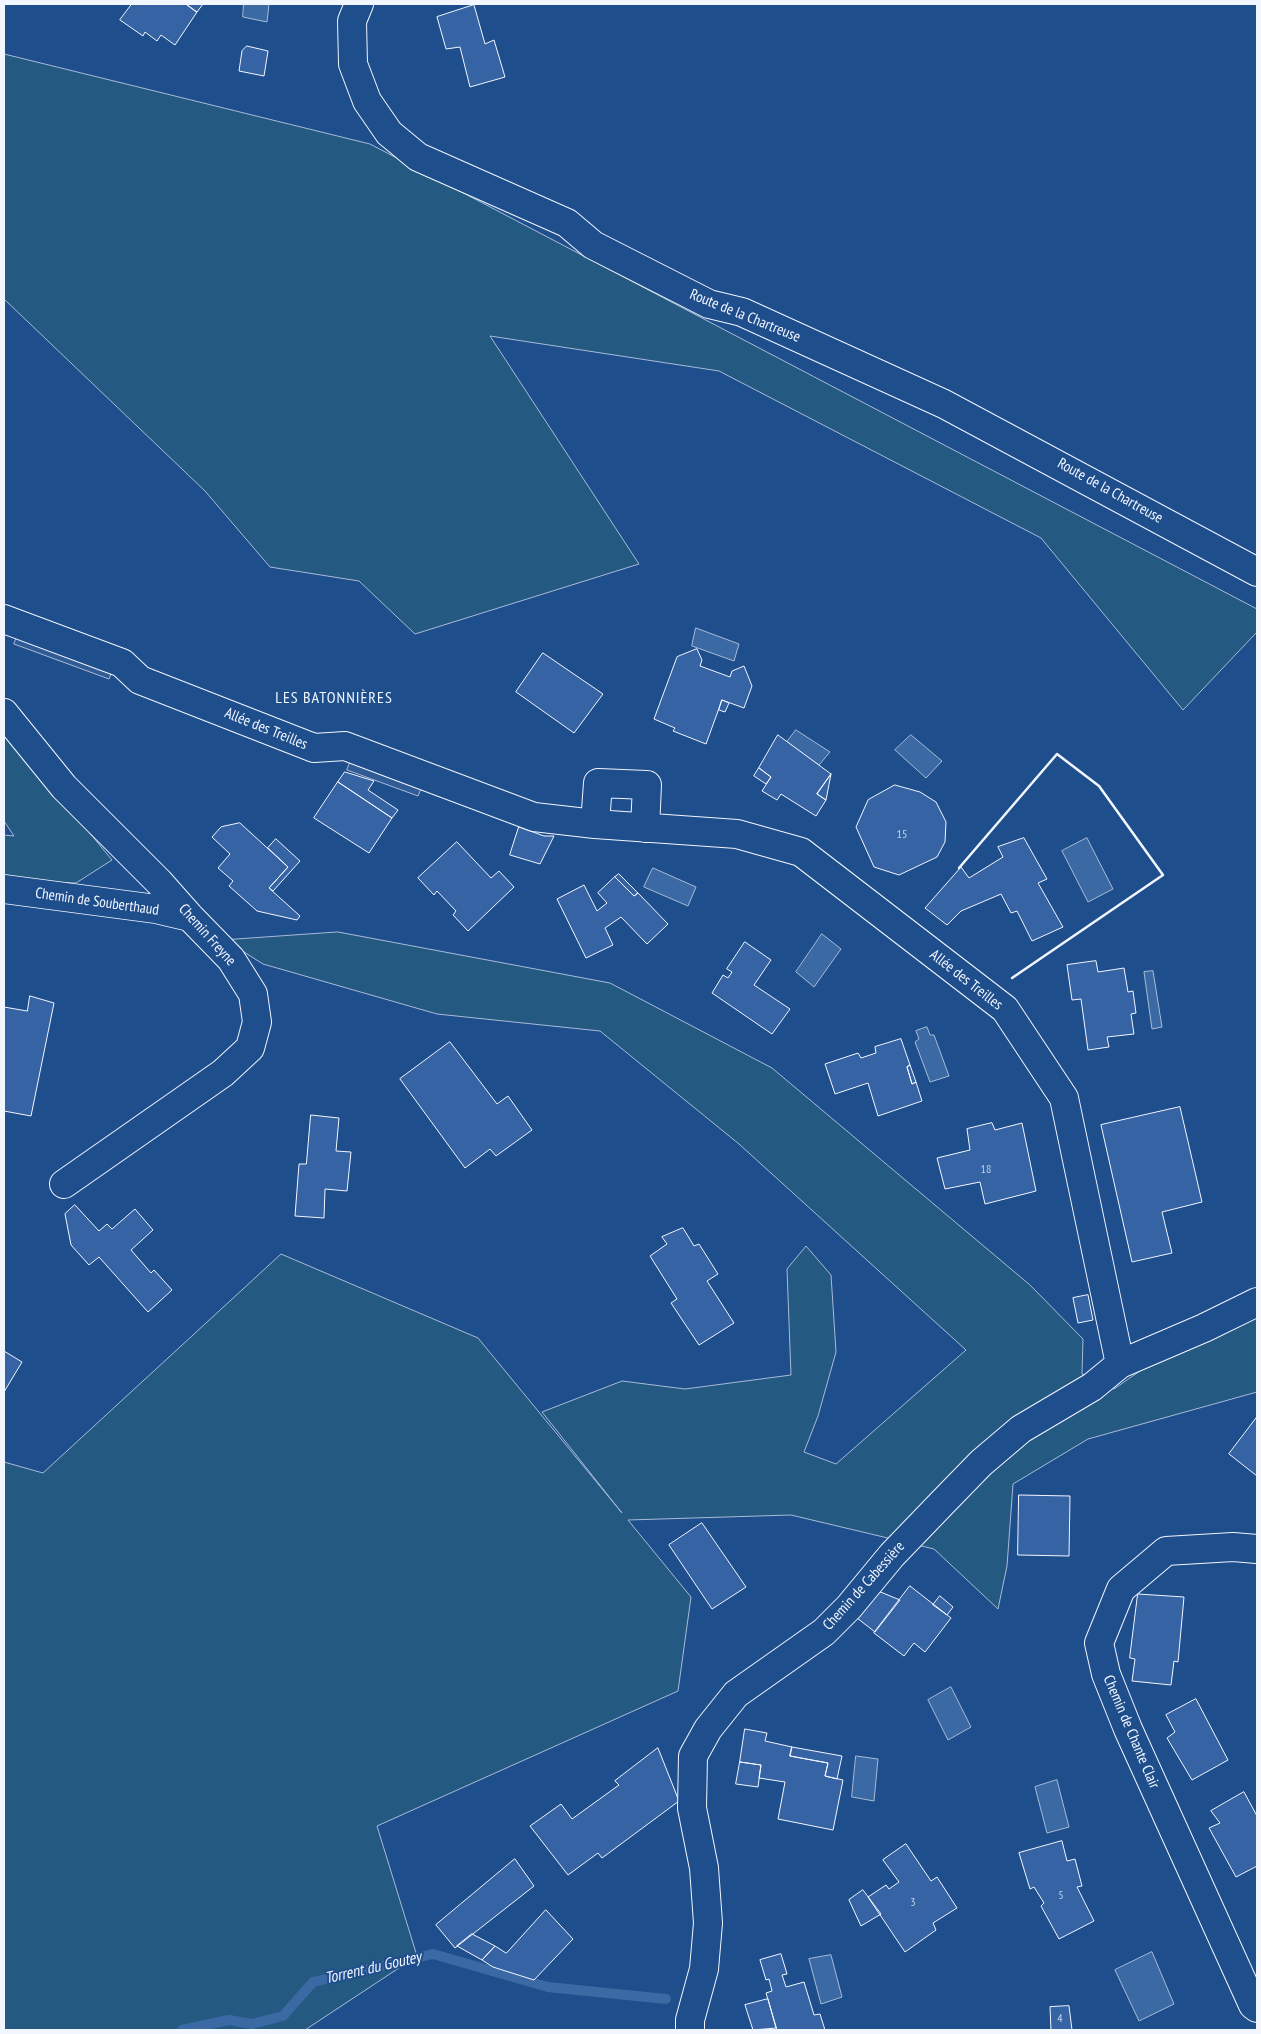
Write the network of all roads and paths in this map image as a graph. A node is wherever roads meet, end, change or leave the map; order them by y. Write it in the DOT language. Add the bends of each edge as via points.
graph roads {
  1 [pos="359,4"];
  2 [pos="1257,572"];
  3 [pos="4,619"];
  4 [pos="4,714"];
  5 [pos="595,824"];
  6 [pos="645,828"];
  7 [pos="4,889"];
  8 [pos="190,918"];
  9 [pos="64,1184"];
  10 [pos="1257,1302"];
  11 [pos="1120,1364"];
  12 [pos="1257,1548"];
  13 [pos="1257,2008"];
  14 [pos="690,2030"];
  1 -- 2 [label="street, Route de la Chartreuse" via="352,22 353,64 367,101 388,133 418,157 567,223 593,245 709,304 742,312 944,404"];
  3 -- 5 [label="street, Allée des Treilles" via="122,664 140,680 314,748 345,746 534,817"];
  4 -- 8 [label="street, Chemin Freyne" via="64,787 159,882"];
  5 -- 6 [label="street, Allée des Treilles"];
  5 -- 6 [label="street" via="598,783 646,785"];
  6 -- 11 [label="street, Allée des Treilles" via="737,834 801,852 1005,1009 1064,1098"];
  7 -- 8 [label="street, Chemin de Souberthaud" via="156,909"];
  8 -- 9 [label="street, Chemin Freyne" via="231,959 253,994 257,1022 250,1048 223,1074"];
  10 -- 11 [label="street, Chemin de Cabessière"];
  11 -- 14 [label="street, Chemin de Cabessière" via="1092,1387 1021,1429 981,1463 892,1555 824,1632 736,1694 708,1729 693,1756 692,1808 704,1868 708,1923 704,1969"];
  12 -- 13 [label="street, Chemin de Chante Clair" via="1166,1551 1121,1589 1099,1643 1106,1674 1128,1729 1229,1954"];
}
